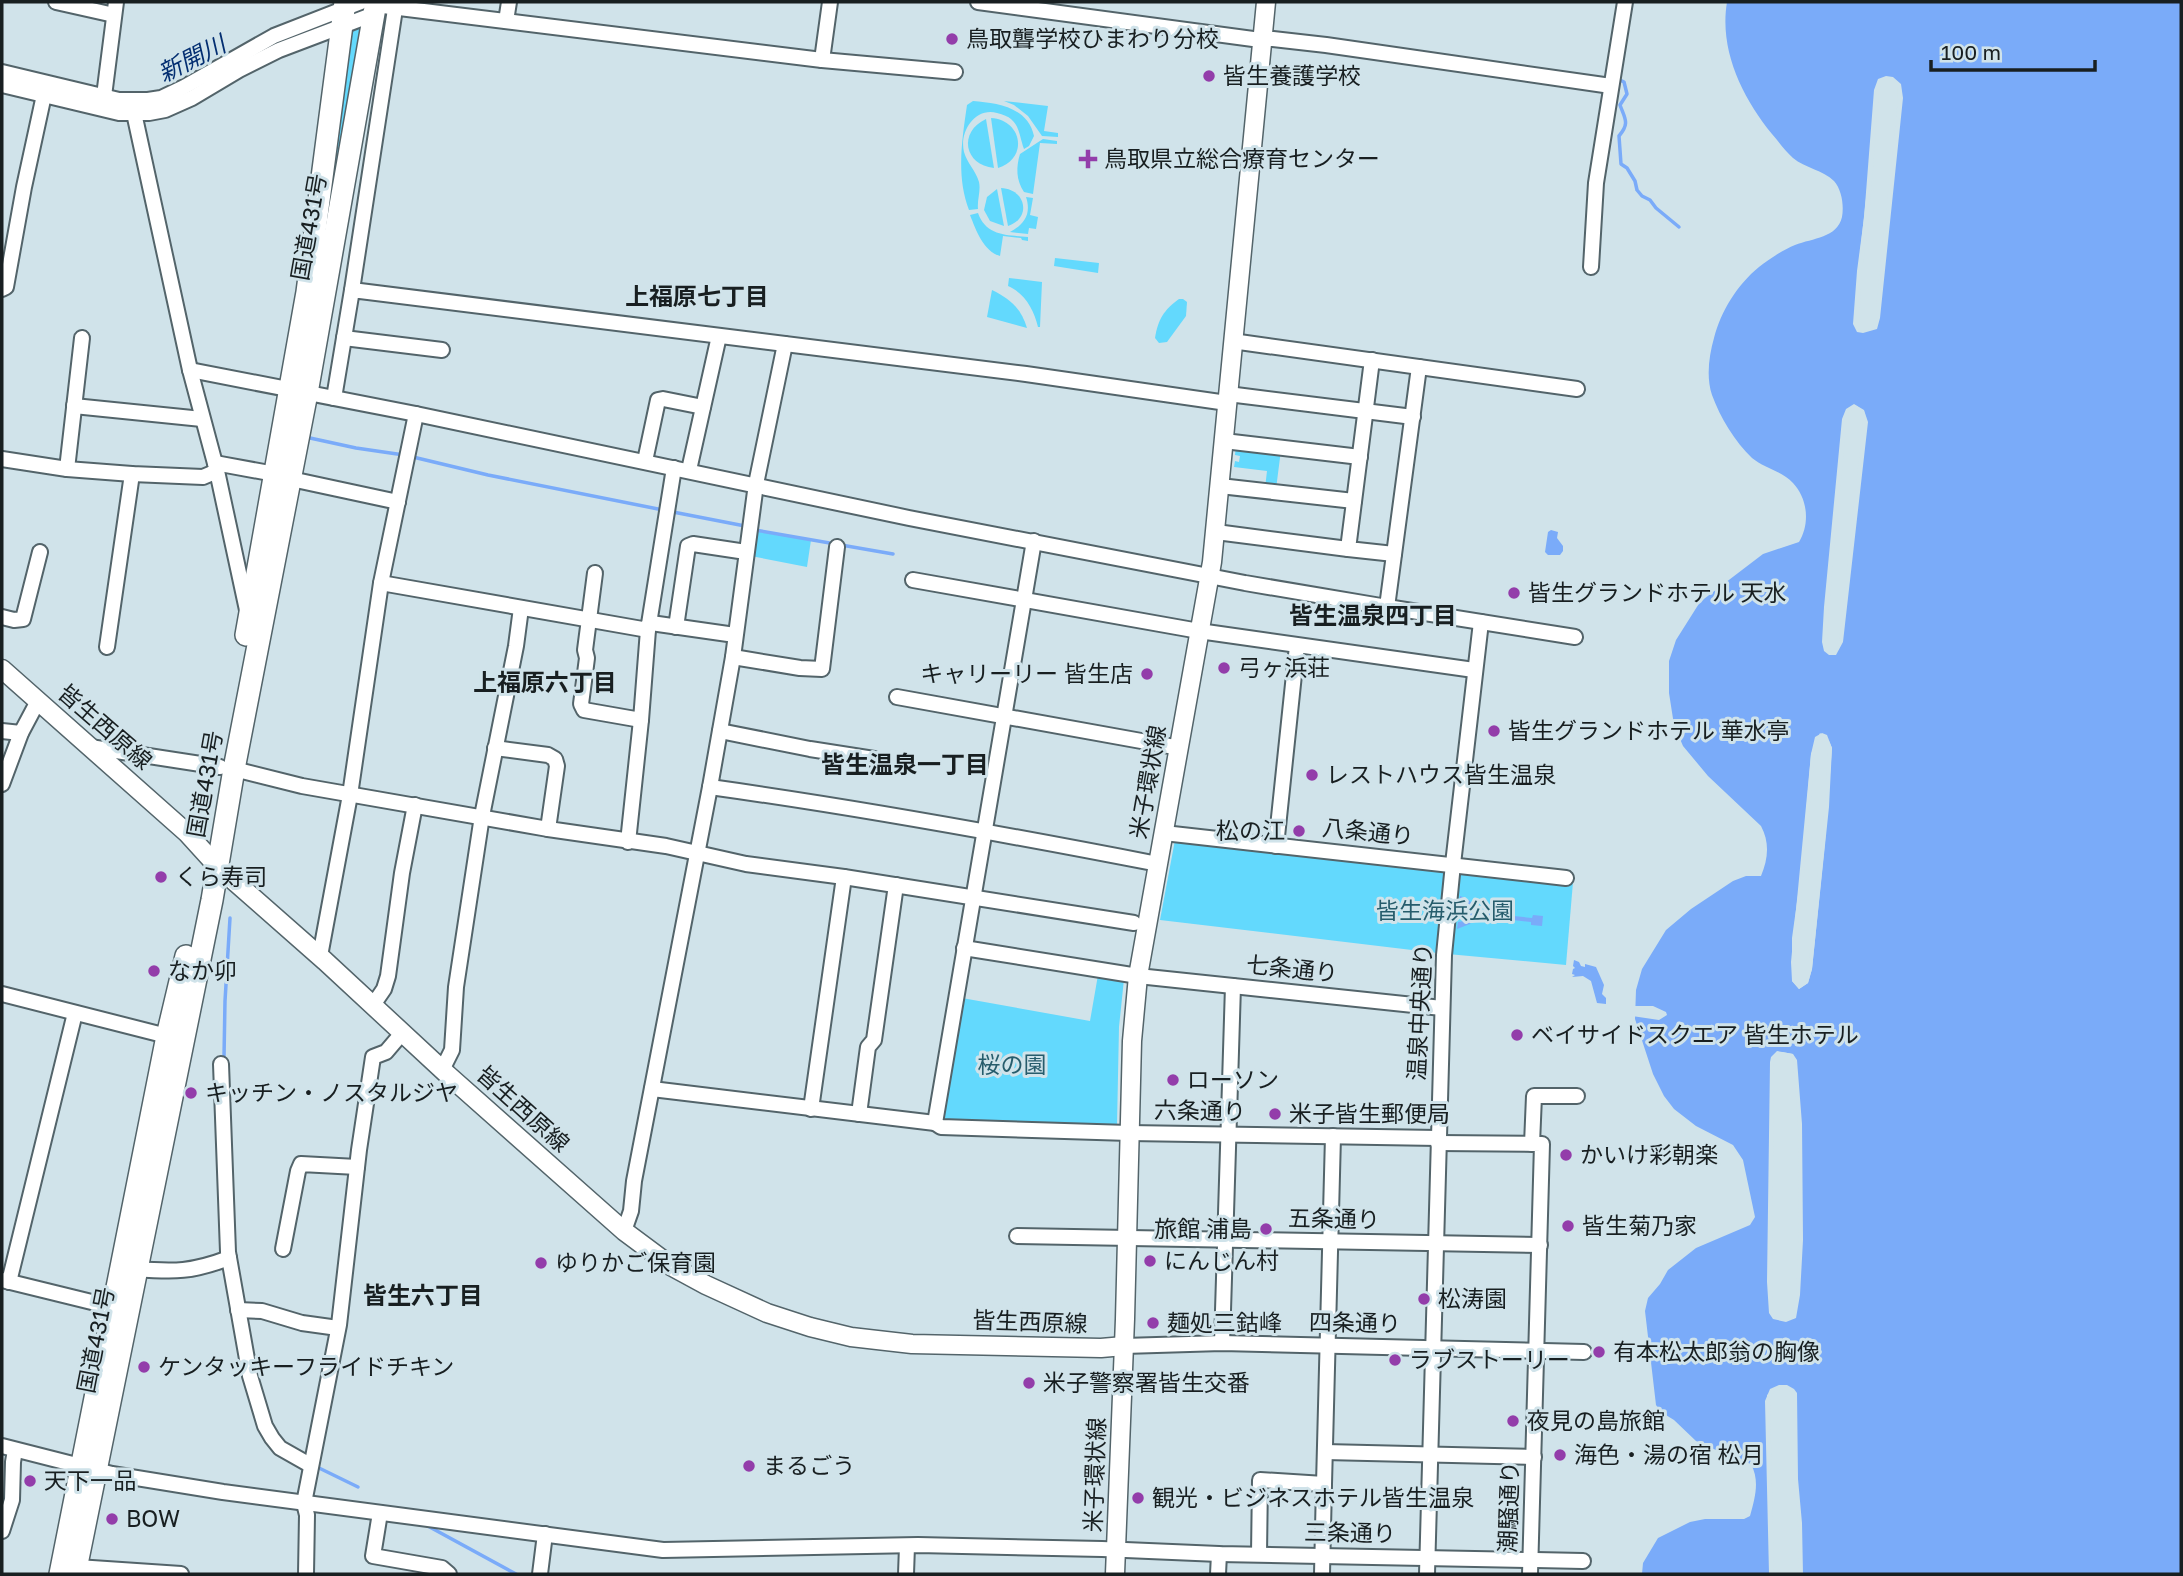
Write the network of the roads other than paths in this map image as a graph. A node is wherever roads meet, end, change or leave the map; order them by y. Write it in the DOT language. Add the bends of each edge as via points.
graph roads {
  1 [pos="55,2"];
  2 [pos="509,2"];
  3 [pos="830,2"];
  4 [pos="987,2"];
  5 [pos="1266,2"];
  6 [pos="1625,2"];
  7 [pos="1057,7"];
  8 [pos="115,8"];
  9 [pos="357,10"];
  10 [pos="506,21"];
  11 [pos="1263,38"];
  12 [pos="822,60"];
  13 [pos="236,64"];
  14 [pos="2,72"];
  15 [pos="955,72"];
  16 [pos="2,85"];
  17 [pos="1611,86"];
  18 [pos="44,95"];
  19 [pos="104,96"];
  20 [pos="134,107"];
  21 [pos="1591,267"];
  22 [pos="2,289"];
  23 [pos="352,290"];
  24 [pos="719,335"];
  25 [pos="82,338"];
  26 [pos="344,338"];
  27 [pos="1232,341"];
  28 [pos="785,344"];
  29 [pos="442,350"];
  30 [pos="1372,360"];
  31 [pos="1419,367"];
  32 [pos="191,370"];
  33 [pos="1577,389"];
  34 [pos="299,391"];
  35 [pos="334,398"];
  36 [pos="1227,398"];
  37 [pos="74,405"];
  38 [pos="704,407"];
  39 [pos="1366,411"];
  40 [pos="416,414"];
  41 [pos="1413,417"];
  42 [pos="202,419"];
  43 [pos="1224,440"];
  44 [pos="1360,457"];
  45 [pos="2,459"];
  46 [pos="645,461"];
  47 [pos="216,467"];
  48 [pos="674,468"];
  49 [pos="67,469"];
  50 [pos="690,471"];
  51 [pos="132,474"];
  52 [pos="283,476"];
  53 [pos="755,484"];
  54 [pos="1220,486"];
  55 [pos="1354,501"];
  56 [pos="398,502"];
  57 [pos="1216,532"];
  58 [pos="1034,541"];
  59 [pos="836,547"];
  60 [pos="1348,549"];
  61 [pos="40,552"];
  62 [pos="746,552"];
  63 [pos="1394,554"];
  64 [pos="595,573"];
  65 [pos="1210,576"];
  66 [pos="913,580"];
  67 [pos="381,583"];
  68 [pos="1024,600"];
  69 [pos="1387,607"];
  70 [pos="521,608"];
  71 [pos="2,617"];
  72 [pos="249,618"];
  73 [pos="588,620"];
  74 [pos="1481,622"];
  75 [pos="650,626"];
  76 [pos="676,627"];
  77 [pos="1199,631"];
  78 [pos="735,635"];
  79 [pos="1575,636"];
  80 [pos="1297,646"];
  81 [pos="107,647"];
  82 [pos="733,657"];
  83 [pos="2,668"];
  84 [pos="1474,670"];
  85 [pos="897,697"];
  86 [pos="38,701"];
  87 [pos="1003,716"];
  88 [pos="640,720"];
  89 [pos="2,731"];
  90 [pos="720,731"];
  91 [pos="21,733"];
  92 [pos="90,747"];
  93 [pos="495,748"];
  94 [pos="1180,748"];
  95 [pos="874,759"];
  96 [pos="227,768"];
  97 [pos="2,783"];
  98 [pos="710,788"];
  99 [pos="350,795"];
  100 [pos="415,805"];
  101 [pos="482,816"];
  102 [pos="548,829"];
  103 [pos="984,830"];
  104 [pos="1164,833"];
  105 [pos="628,842"];
  106 [pos="1276,846"];
  107 [pos="697,853"];
  108 [pos="212,859"];
  109 [pos="1158,864"];
  110 [pos="1453,864"];
  111 [pos="844,877"];
  112 [pos="1566,878"];
  113 [pos="896,885"];
  114 [pos="972,897"];
  115 [pos="1134,923"];
  116 [pos="964,948"];
  117 [pos="320,956"];
  118 [pos="1138,976"];
  119 [pos="1233,986"];
  120 [pos="2,994"];
  121 [pos="373,1005"];
  122 [pos="1442,1008"];
  123 [pos="75,1013"];
  124 [pos="403,1032"];
  125 [pos="167,1036"];
  126 [pos="221,1064"];
  127 [pos="442,1070"];
  128 [pos="652,1089"];
  129 [pos="1577,1096"];
  130 [pos="810,1108"];
  131 [pos="859,1114"];
  132 [pos="935,1124"];
  133 [pos="1129,1133"];
  134 [pos="1230,1134"];
  135 [pos="1333,1136"];
  136 [pos="1438,1140"];
  137 [pos="1537,1145"];
  138 [pos="357,1167"];
  139 [pos="624,1231"];
  140 [pos="1017,1236"];
  141 [pos="1127,1239"];
  142 [pos="1227,1241"];
  143 [pos="1331,1242"];
  144 [pos="1435,1243"];
  145 [pos="1540,1245"];
  146 [pos="282,1249"];
  147 [pos="229,1258"];
  148 [pos="136,1269"];
  149 [pos="5,1281"];
  150 [pos="112,1307"];
  151 [pos="238,1310"];
  152 [pos="338,1328"];
  153 [pos="1222,1343"];
  154 [pos="1124,1346"];
  155 [pos="1328,1346"];
  156 [pos="1433,1348"];
  157 [pos="1537,1351"];
  158 [pos="1584,1352"];
  159 [pos="9,1448"];
  160 [pos="1325,1452"];
  161 [pos="1430,1454"];
  162 [pos="1534,1457"];
  163 [pos="310,1465"];
  164 [pos="89,1468"];
  165 [pos="1324,1484"];
  166 [pos="304,1503"];
  167 [pos="380,1513"];
  168 [pos="2,1531"];
  169 [pos="545,1534"];
  170 [pos="906,1546"];
  171 [pos="1117,1550"];
  172 [pos="1219,1554"];
  173 [pos="1259,1554"];
  174 [pos="1323,1556"];
  175 [pos="1427,1557"];
  176 [pos="1583,1561"];
  177 [pos="1530,1568"];
  178 [pos="71,1572"];
  179 [pos="116,1572"];
  180 [pos="181,1574"];
  181 [pos="306,1574"];
  182 [pos="449,1574"];
  183 [pos="540,1574"];
  184 [pos="906,1574"];
  185 [pos="1115,1574"];
  186 [pos="1218,1574"];
  187 [pos="1322,1574"];
  188 [pos="1427,1574"];
  1 -- 8 [label="street"];
  2 -- 10 [label="street"];
  3 -- 12 [label="street"];
  4 -- 7 [label="street"];
  5 -- 11 [label="main road, 米子環状線"];
  6 -- 17 [label="street"];
  7 -- 11 [label="street"];
  8 -- 19 [label="street"];
  9 -- 10 [label="street"];
  9 -- 13 [label="street" via="279,50"];
  9 -- 13 [label="street" via="274,36"];
  9 -- 23 [label="street"];
  9 -- 34 [label="highway, 国道431号"];
  9 -- 34 [label="highway, 国道431号" via="307,292"];
  10 -- 12 [label="street"];
  11 -- 17 [label="street"];
  11 -- 27 [label="main road, 米子環状線"];
  12 -- 15 [label="street"];
  13 -- 20 [label="street" via="179,105 165,110"];
  14 -- 19 [label="street"];
  16 -- 18 [label="street"];
  17 -- 21 [label="street"];
  18 -- 20 [label="street" via="119,113"];
  18 -- 22 [label="street"];
  19 -- 20 [label="street"];
  20 -- 32 [label="street"];
  23 -- 24 [label="street"];
  23 -- 26 [label="street"];
  24 -- 28 [label="street"];
  24 -- 38 [label="street"];
  25 -- 37 [label="street"];
  26 -- 29 [label="street"];
  26 -- 35 [label="street"];
  27 -- 30 [label="street"];
  27 -- 36 [label="main road, 米子環状線"];
  28 -- 36 [label="street"];
  28 -- 53 [label="street"];
  30 -- 31 [label="street"];
  30 -- 39 [label="street"];
  31 -- 33 [label="street"];
  31 -- 41 [label="street"];
  32 -- 34 [label="street"];
  32 -- 42 [label="street"];
  34 -- 35 [label="street"];
  34 -- 52 [label="highway, 国道431号"];
  35 -- 40 [label="street"];
  36 -- 39 [label="street"];
  36 -- 43 [label="main road, 米子環状線"];
  37 -- 42 [label="street"];
  37 -- 49 [label="street"];
  38 -- 46 [label="street" via="658,400"];
  38 -- 50 [label="street"];
  39 -- 41 [label="street"];
  39 -- 44 [label="street"];
  40 -- 46 [label="street"];
  40 -- 56 [label="street"];
  41 -- 63 [label="street"];
  42 -- 47 [label="street"];
  43 -- 44 [label="street"];
  43 -- 54 [label="main road, 米子環状線"];
  44 -- 55 [label="street"];
  45 -- 49 [label="street"];
  46 -- 48 [label="street"];
  47 -- 51 [label="street" via="203,477"];
  47 -- 52 [label="street"];
  47 -- 72 [label="street"];
  48 -- 50 [label="street"];
  48 -- 75 [label="street"];
  49 -- 51 [label="street"];
  50 -- 53 [label="street"];
  51 -- 81 [label="street"];
  52 -- 56 [label="street"];
  52 -- 72 [label="highway, 国道431号"];
  52 -- 96 [label="highway, 国道431号"];
  53 -- 58 [label="street"];
  53 -- 62 [label="street"];
  54 -- 55 [label="street"];
  54 -- 57 [label="main road, 米子環状線"];
  55 -- 60 [label="street"];
  56 -- 67 [label="street"];
  57 -- 60 [label="street"];
  57 -- 65 [label="main road, 米子環状線"];
  58 -- 65 [label="street"];
  58 -- 68 [label="street"];
  59 -- 82 [label="street" via="822,669"];
  60 -- 63 [label="street"];
  61 -- 71 [label="street" via="23,619"];
  62 -- 76 [label="street" via="688,546"];
  62 -- 78 [label="street"];
  63 -- 69 [label="street"];
  64 -- 73 [label="street"];
  65 -- 69 [label="street"];
  65 -- 77 [label="main road, 米子環状線"];
  66 -- 68 [label="street"];
  67 -- 70 [label="street"];
  67 -- 99 [label="street"];
  68 -- 77 [label="street"];
  68 -- 87 [label="street"];
  69 -- 74 [label="street"];
  70 -- 73 [label="street"];
  70 -- 93 [label="street"];
  72 -- 96 [label="highway, 国道431号"];
  73 -- 75 [label="street"];
  73 -- 88 [label="street" via="582,708"];
  74 -- 79 [label="street"];
  74 -- 84 [label="street, 温泉中央通り"];
  75 -- 76 [label="street"];
  75 -- 88 [label="street"];
  76 -- 78 [label="street"];
  77 -- 80 [label="street"];
  77 -- 94 [label="main road, 米子環状線"];
  78 -- 82 [label="street"];
  80 -- 84 [label="street"];
  80 -- 106 [label="street"];
  82 -- 90 [label="street"];
  83 -- 86 [label="main road, 皆生西原線"];
  84 -- 110 [label="street, 温泉中央通り"];
  85 -- 87 [label="street"];
  86 -- 91 [label="street"];
  86 -- 92 [label="main road, 皆生西原線"];
  87 -- 94 [label="street"];
  87 -- 103 [label="street"];
  88 -- 105 [label="street"];
  89 -- 91 [label="street"];
  90 -- 95 [label="street"];
  90 -- 98 [label="street"];
  91 -- 97 [label="street"];
  92 -- 96 [label="street"];
  92 -- 108 [label="main road, 皆生西原線"];
  93 -- 101 [label="street"];
  93 -- 102 [label="street" via="555,759"];
  94 -- 104 [label="main road, 米子環状線"];
  96 -- 99 [label="street"];
  96 -- 108 [label="highway, 国道431号"];
  98 -- 103 [label="street"];
  98 -- 107 [label="street"];
  99 -- 100 [label="street"];
  99 -- 117 [label="street"];
  100 -- 101 [label="street"];
  100 -- 121 [label="street" via="388,976"];
  101 -- 102 [label="street"];
  101 -- 127 [label="street" via="456,987 452,1049"];
  102 -- 105 [label="street"];
  103 -- 109 [label="street"];
  103 -- 114 [label="street"];
  104 -- 106 [label="street, 八条通り"];
  104 -- 109 [label="main road, 米子環状線"];
  105 -- 107 [label="street"];
  106 -- 110 [label="street, 八条通り"];
  107 -- 111 [label="street"];
  107 -- 128 [label="street"];
  108 -- 117 [label="main road, 皆生西原線"];
  108 -- 125 [label="highway, 国道431号"];
  108 -- 148 [label="highway, 国道431号"];
  109 -- 118 [label="main road, 米子環状線"];
  110 -- 112 [label="street, 八条通り"];
  110 -- 122 [label="street, 温泉中央通り"];
  111 -- 113 [label="street"];
  111 -- 130 [label="street"];
  113 -- 114 [label="street"];
  113 -- 131 [label="street"];
  114 -- 115 [label="street"];
  114 -- 116 [label="street"];
  116 -- 118 [label="street, 七条通り"];
  116 -- 132 [label="street"];
  117 -- 121 [label="main road, 皆生西原線"];
  118 -- 119 [label="street, 七条通り"];
  118 -- 133 [label="main road, 米子環状線"];
  119 -- 122 [label="street, 七条通り"];
  119 -- 134 [label="street"];
  120 -- 123 [label="street"];
  121 -- 124 [label="main road, 皆生西原線"];
  122 -- 136 [label="street, 温泉中央通り"];
  123 -- 125 [label="street"];
  123 -- 149 [label="street"];
  124 -- 127 [label="main road, 皆生西原線"];
  124 -- 138 [label="street" via="386,1052 373,1057"];
  125 -- 150 [label="highway, 国道431号"];
  126 -- 147 [label="street"];
  127 -- 139 [label="main road, 皆生西原線"];
  128 -- 130 [label="street, 六条通り"];
  128 -- 139 [label="street"];
  129 -- 137 [label="street, 潮騒通り" via="1534,1096"];
  130 -- 131 [label="street, 六条通り"];
  131 -- 132 [label="street, 六条通り"];
  132 -- 133 [label="street, 六条通り" via="944,1128"];
  133 -- 134 [label="street, 六条通り"];
  133 -- 141 [label="main road, 米子環状線"];
  134 -- 135 [label="street, 六条通り"];
  134 -- 142 [label="street"];
  135 -- 136 [label="street, 六条通り"];
  135 -- 143 [label="street"];
  136 -- 137 [label="street, 六条通り"];
  136 -- 144 [label="street, 温泉中央通り"];
  137 -- 145 [label="street, 潮騒通り"];
  138 -- 146 [label="street" via="301,1164"];
  138 -- 152 [label="street"];
  139 -- 154 [label="main road, 皆生西原線" via="706,1286 823,1331 912,1344"];
  140 -- 141 [label="street, 五条通り"];
  141 -- 142 [label="street, 五条通り"];
  141 -- 154 [label="main road, 米子環状線"];
  142 -- 143 [label="street, 五条通り"];
  142 -- 153 [label="street"];
  143 -- 144 [label="street, 五条通り"];
  143 -- 155 [label="street"];
  144 -- 145 [label="street, 五条通り"];
  144 -- 156 [label="street, 温泉中央通り"];
  145 -- 157 [label="street, 潮騒通り"];
  147 -- 148 [label="street" via="185,1271"];
  147 -- 151 [label="street"];
  148 -- 164 [label="highway, 国道431号"];
  149 -- 150 [label="street"];
  150 -- 164 [label="highway, 国道431号"];
  151 -- 152 [label="street"];
  151 -- 163 [label="street" via="265,1426 280,1448"];
  152 -- 163 [label="street"];
  153 -- 154 [label="street, 四条通り"];
  153 -- 155 [label="street, 四条通り"];
  154 -- 171 [label="main road, 米子環状線"];
  155 -- 156 [label="street, 四条通り"];
  155 -- 160 [label="street"];
  156 -- 157 [label="street, 四条通り"];
  156 -- 161 [label="street, 温泉中央通り"];
  157 -- 158 [label="street, 四条通り"];
  157 -- 162 [label="street, 潮騒通り"];
  159 -- 164 [label="street, 三条通り"];
  159 -- 168 [label="street" via="12,1500"];
  160 -- 161 [label="street"];
  160 -- 165 [label="street"];
  161 -- 162 [label="street"];
  161 -- 175 [label="street, 温泉中央通り"];
  162 -- 177 [label="street, 潮騒通り"];
  163 -- 166 [label="street"];
  164 -- 166 [label="street, 三条通り"];
  164 -- 178 [label="highway, 国道431号"];
  165 -- 173 [label="street" via="1261,1480"];
  165 -- 174 [label="street"];
  166 -- 167 [label="street, 三条通り"];
  166 -- 181 [label="street"];
  167 -- 169 [label="street, 三条通り"];
  167 -- 182 [label="street" via="373,1556 442,1567"];
  169 -- 170 [label="street, 三条通り" via="666,1551"];
  169 -- 183 [label="street"];
  170 -- 171 [label="street, 三条通り"];
  170 -- 184 [label="street"];
  171 -- 172 [label="street, 三条通り"];
  171 -- 185 [label="main road, 米子環状線"];
  172 -- 173 [label="street, 三条通り"];
  172 -- 186 [label="street"];
  173 -- 174 [label="street, 三条通り"];
  174 -- 175 [label="street, 三条通り"];
  174 -- 187 [label="street"];
  175 -- 177 [label="street, 三条通り"];
  175 -- 188 [label="street, 温泉中央通り"];
  176 -- 177 [label="street, 三条通り"];
  178 -- 179 [label="street"];
  179 -- 180 [label="street"];
}
